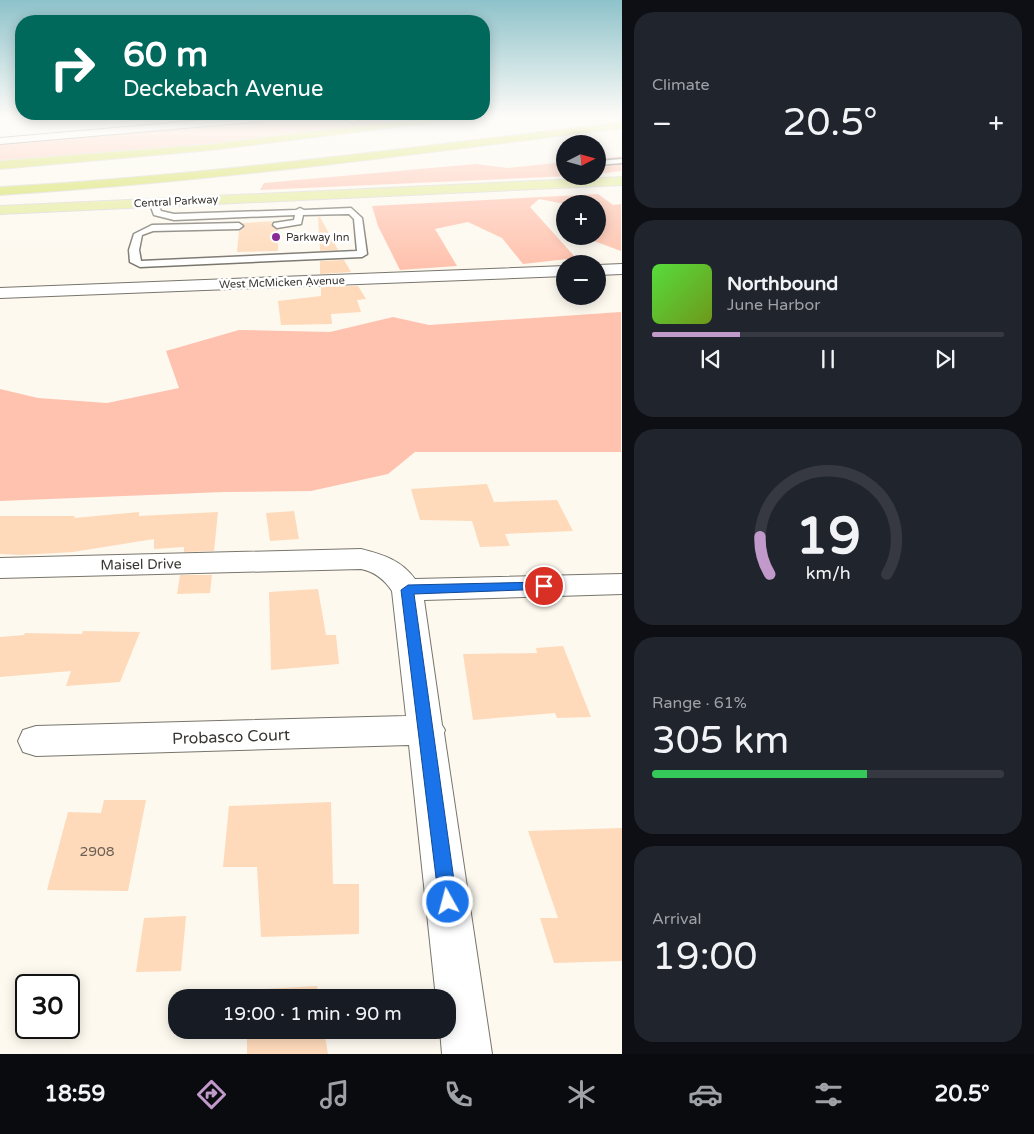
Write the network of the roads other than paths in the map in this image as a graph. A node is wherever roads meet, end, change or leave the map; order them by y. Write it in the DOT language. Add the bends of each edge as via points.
graph roads {
  1 [pos="91,167"];
  2 [pos="262,167"];
  3 [pos="337,167"];
  4 [pos="0,174"];
  5 [pos="170,178"];
  6 [pos="606,181"];
  7 [pos="622,181"];
  8 [pos="556,182"];
  9 [pos="0,191"];
  10 [pos="153,202"];
  11 [pos="0,210"];
  12 [pos="300,211"];
  13 [pos="277,225"];
  14 [pos="239,226"];
  15 [pos="622,269"];
  16 [pos="606,270"];
  17 [pos="556,271"];
  18 [pos="0,293"];
  19 [pos="0,568"];
  20 [pos="622,584"];
  21 [pos="408,590"];
  22 [pos="426,730"];
  23 [pos="36,741"];
  24 [pos="467,1054"];
  1 -- 4 [label="highway"];
  2 -- 5 [label="highway"];
  3 -- 5 [label="highway"];
  5 -- 9 [label="highway"];
  6 -- 7 [label="main road, Central Parkway"];
  8 -- 10 [label="main road, Central Parkway"];
  10 -- 11 [label="main road, Central Parkway"];
  10 -- 12 [label="lane" via="157,213 174,217"];
  12 -- 13 [label="lane" via="298,222"];
  12 -- 14 [label="lane" via="351,210 358,218 362,254 135,262 138,234 152,228"];
  15 -- 16 [label="street"];
  17 -- 18 [label="street, West McMicken Avenue"];
  19 -- 21 [label="street, Maisel Drive" via="361,559 393,570"];
  20 -- 21 [label="street"];
  21 -- 22 [label="street"];
  22 -- 23 [label="street, Probasco Court"];
  22 -- 24 [label="street"];
}
